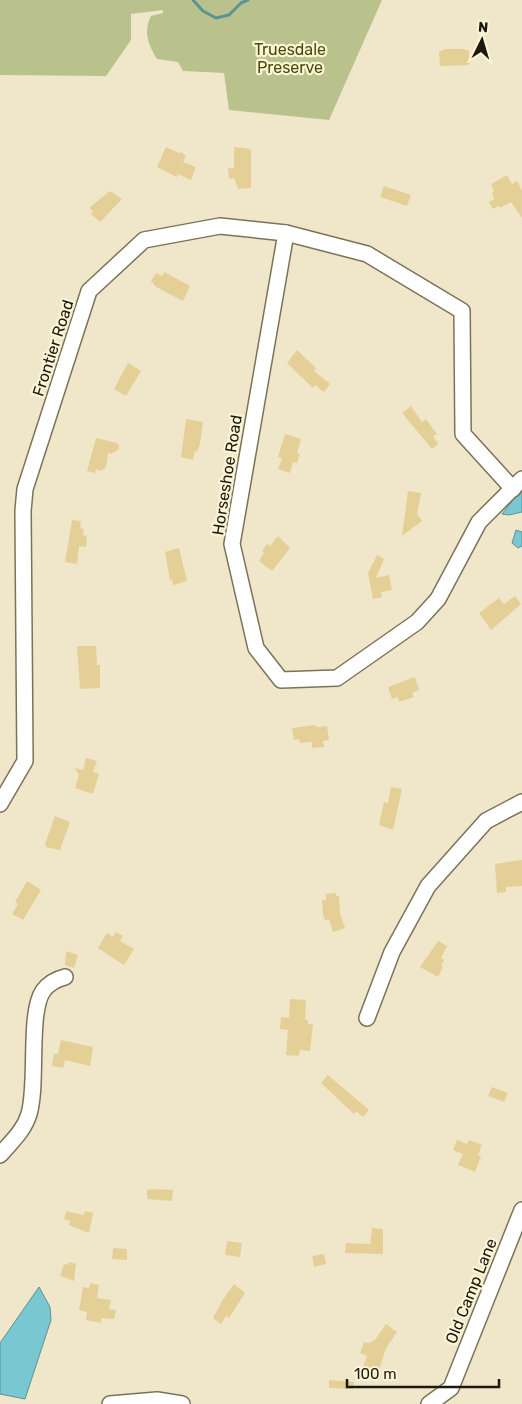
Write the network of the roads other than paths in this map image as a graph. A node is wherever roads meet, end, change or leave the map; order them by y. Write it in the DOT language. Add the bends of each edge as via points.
graph roads {
  1 [pos="286,234"];
  2 [pos="517,484"];
  3 [pos="522,802"];
  4 [pos="0,804"];
  5 [pos="66,977"];
  6 [pos="367,1018"];
  7 [pos="0,1155"];
  8 [pos="522,1210"];
  9 [pos="110,1404"];
  10 [pos="182,1404"];
  11 [pos="428,1404"];
  1 -- 2 [label="street, Frontier Road" via="367,254 462,311 463,434"];
  1 -- 2 [label="street, Horseshoe Road" via="232,544 256,648 281,680 337,678 417,622 438,599 479,522"];
  1 -- 4 [label="street, Frontier Road" via="220,226 144,240 89,291 25,489 25,761"];
  3 -- 6 [label="street" via="486,821 428,886 392,952"];
  5 -- 7 [label="street" via="57,979 42,992 29,1114 23,1128"];
  8 -- 11 [label="street, Old Camp Lane" via="451,1388"];
  9 -- 10 [label="street" via="157,1400"];
}
